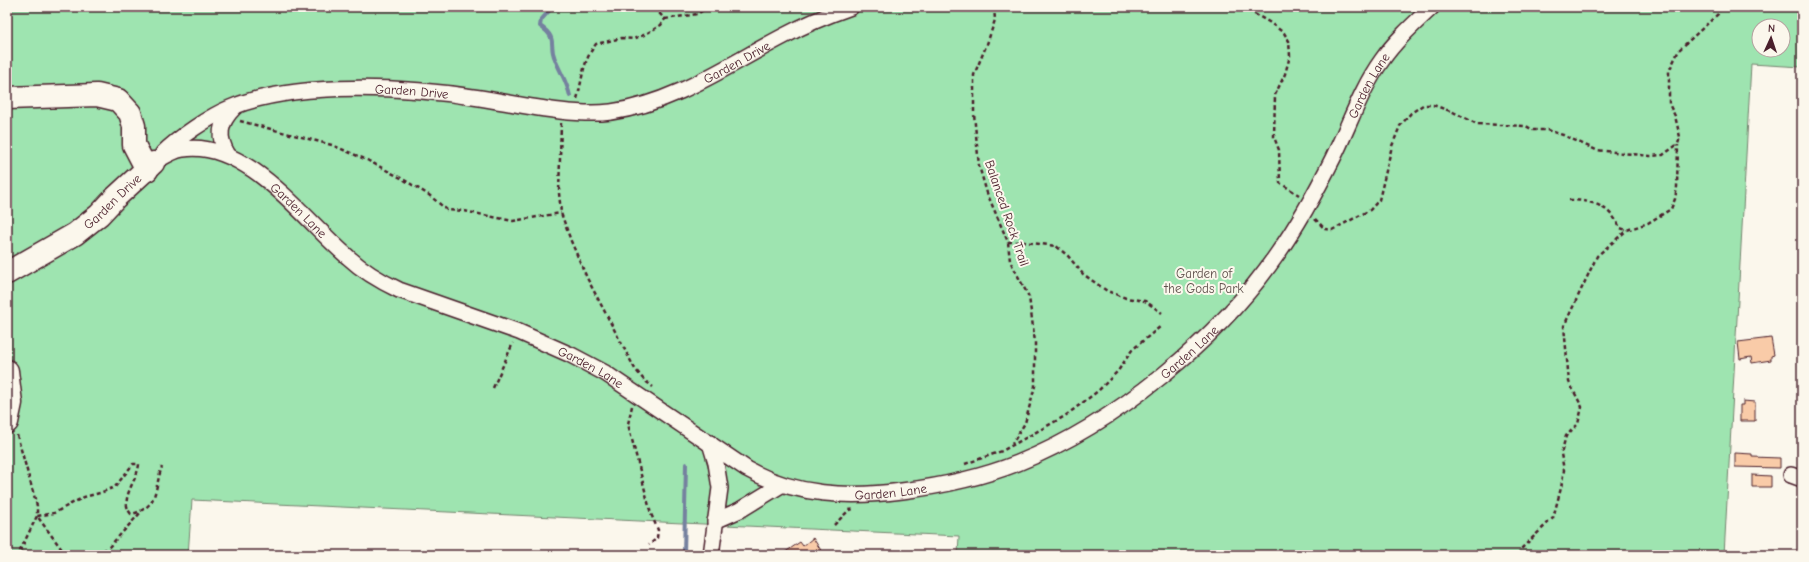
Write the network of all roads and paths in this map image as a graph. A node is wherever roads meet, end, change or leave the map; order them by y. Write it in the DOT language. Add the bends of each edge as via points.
graph roads {
  1 [pos="656,7"];
  2 [pos="708,7"];
  3 [pos="851,7"];
  4 [pos="994,7"];
  5 [pos="1242,7"];
  6 [pos="1432,7"];
  7 [pos="1721,7"];
  8 [pos="665,19"];
  9 [pos="7,98"];
  10 [pos="231,111"];
  11 [pos="573,111"];
  12 [pos="1678,144"];
  13 [pos="228,155"];
  14 [pos="150,166"];
  15 [pos="1569,200"];
  16 [pos="1306,208"];
  17 [pos="561,213"];
  18 [pos="1627,230"];
  19 [pos="1008,242"];
  20 [pos="7,273"];
  21 [pos="1162,313"];
  22 [pos="1161,326"];
  23 [pos="519,332"];
  24 [pos="7,371"];
  25 [pos="644,380"];
  26 [pos="493,388"];
  27 [pos="654,388"];
  28 [pos="637,395"];
  29 [pos="7,421"];
  30 [pos="710,443"];
  31 [pos="1011,445"];
  32 [pos="960,466"];
  33 [pos="162,467"];
  34 [pos="781,485"];
  35 [pos="856,509"];
  36 [pos="141,512"];
  37 [pos="37,516"];
  38 [pos="715,521"];
  39 [pos="834,525"];
  40 [pos="649,546"];
  41 [pos="18,555"];
  42 [pos="66,555"];
  43 [pos="97,555"];
  44 [pos="711,555"];
  45 [pos="1518,555"];
  1 -- 8 [label="path"];
  2 -- 8 [label="path" via="697,14"];
  3 -- 11 [label="street, Garden Drive" via="803,26 681,91 659,100 609,112"];
  4 -- 19 [label="path, Balanced Rock Trail" via="995,20 974,75 974,114 979,166 987,193"];
  5 -- 16 [label="path" via="1284,32 1289,41 1290,56 1275,95 1274,137 1279,150 1280,183 1301,197"];
  6 -- 16 [label="street, Garden Lane" via="1403,34 1381,61"];
  7 -- 12 [label="path" via="1718,14 1679,50 1669,71 1669,104 1680,137"];
  8 -- 11 [label="path" via="661,25 644,36 596,44 588,55"];
  9 -- 14 [label="street" via="97,95 118,100 130,113 134,126 134,145"];
  10 -- 11 [label="street, Garden Drive" via="252,100 295,93 381,89 440,93"];
  10 -- 13 [label="street" via="221,136"];
  10 -- 14 [label="street, Garden Drive" via="228,108 175,141"];
  10 -- 17 [label="path" via="262,128 332,146 367,160 429,195 447,210 513,221"];
  11 -- 17 [label="path" via="561,120"];
  12 -- 16 [label="path" via="1663,155 1650,156 1596,150 1548,130 1533,130 1526,126 1477,124 1453,112 1433,105 1423,105 1411,113 1400,126 1392,146 1379,200 1370,210 1332,230 1325,229"];
  12 -- 18 [label="path" via="1677,186 1671,208 1648,223"];
  13 -- 14 [label="street, Garden Lane" via="202,148 182,149"];
  13 -- 23 [label="street, Garden Lane" via="273,186 366,272 399,290"];
  14 -- 20 [label="street, Garden Drive" via="99,215 75,234"];
  15 -- 18 [label="path" via="1593,202 1606,208 1620,228"];
  16 -- 34 [label="street, Garden Lane" via="1279,253 1254,286 1187,356 1102,419 1053,447 1018,463 955,483 884,494 838,495"];
  17 -- 25 [label="path" via="587,278 635,369"];
  18 -- 45 [label="path" via="1597,256 1564,326 1569,382 1582,407 1578,424 1566,436 1561,454 1564,470 1553,518"];
  19 -- 21 [label="path" via="1056,246 1083,274 1106,290 1126,298 1146,300"];
  19 -- 31 [label="path, Balanced Rock Trail" via="1010,261 1029,297 1035,342 1036,386 1025,423"];
  22 -- 31 [label="path" via="1132,350 1118,371 1098,391 1065,416"];
  23 -- 26 [label="path"];
  23 -- 28 [label="street, Garden Lane" via="605,372"];
  24 -- 29 [label="street" via="11,403"];
  25 -- 27 [label="path"];
  25 -- 28 [label="path"];
  28 -- 30 [label="street, Garden Lane"];
  28 -- 40 [label="path" via="628,424 658,530 657,538"];
  29 -- 37 [label="path" via="16,429 37,506"];
  30 -- 34 [label="street, Garden Lane" via="762,478"];
  30 -- 38 [label="street" via="718,469 720,488"];
  31 -- 32 [label="path" via="1002,451"];
  33 -- 36 [label="path" via="157,479 156,492"];
  34 -- 38 [label="street" via="740,510"];
  35 -- 39 [label="path" via="849,510"];
  36 -- 37 [label="path" via="131,514 127,509 126,502 139,471 139,464 133,464 115,487 100,494 84,497 54,513"];
  36 -- 43 [label="path" via="109,547"];
  37 -- 41 [label="path"];
  37 -- 42 [label="path"];
  38 -- 44 [label="street"];
}
